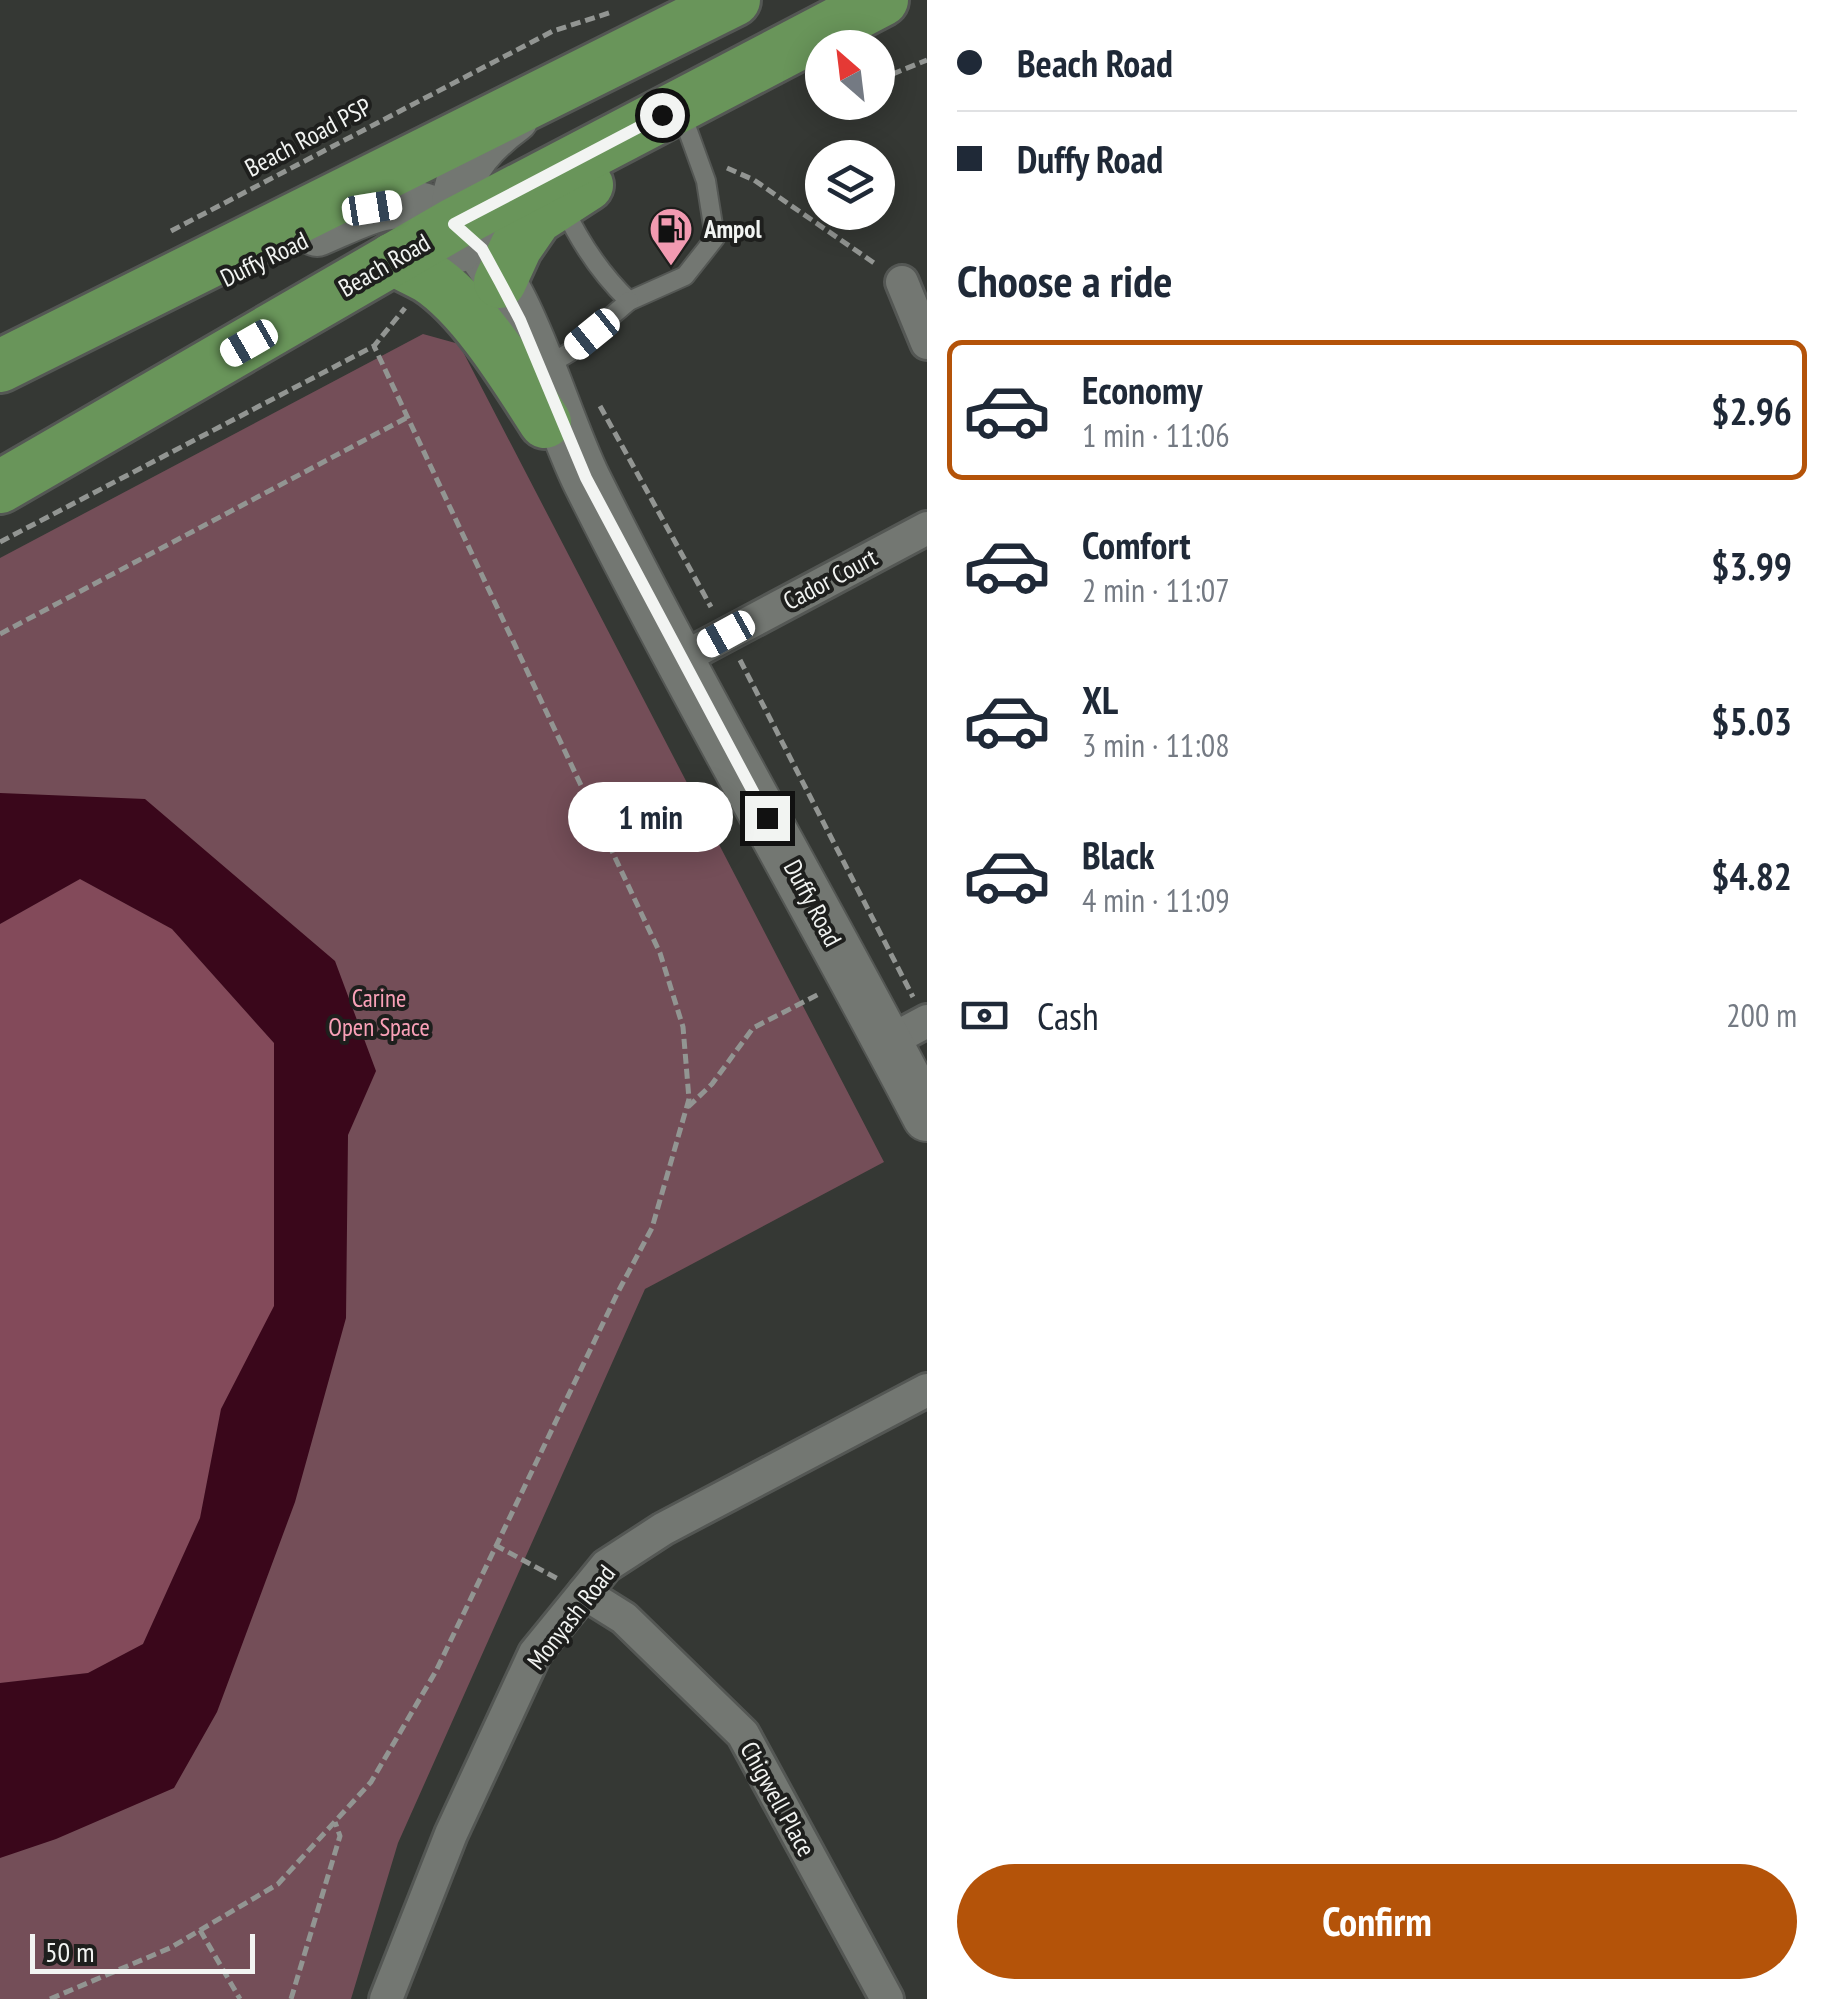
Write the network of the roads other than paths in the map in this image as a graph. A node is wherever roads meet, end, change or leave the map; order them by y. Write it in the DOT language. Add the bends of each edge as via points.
graph roads {
  1 [pos="734,0"];
  2 [pos="882,0"];
  3 [pos="801,42"];
  4 [pos="544,95"];
  5 [pos="701,136"];
  6 [pos="561,202"];
  7 [pos="454,224"];
  8 [pos="393,260"];
  9 [pos="500,282"];
  10 [pos="902,282"];
  11 [pos="629,302"];
  12 [pos="70,332"];
  13 [pos="927,344"];
  14 [pos="0,366"];
  15 [pos="540,370"];
  16 [pos="545,422"];
  17 [pos="586,478"];
  18 [pos="0,488"];
  19 [pos="927,528"];
  20 [pos="681,659"];
  21 [pos="907,1031"];
  22 [pos="927,1116"];
  23 [pos="927,1390"];
  24 [pos="584,1593"];
  25 [pos="386,1999"];
  26 [pos="886,1999"];
  1 -- 4 [label="main road"];
  2 -- 3 [label="main road, Beach Road"];
  3 -- 5 [label="main road"];
  3 -- 7 [label="main road, Beach Road"];
  4 -- 7 [label="main road, Duffy Road" via="478,146 461,179"];
  4 -- 12 [label="main road"];
  5 -- 6 [label="main road"];
  5 -- 11 [label="lane" via="716,238 685,276"];
  6 -- 9 [label="main road" via="536,218"];
  6 -- 11 [label="lane" via="603,276"];
  7 -- 8 [label="main road, Beach Road"];
  7 -- 9 [label="main road, Duffy Road" via="482,249"];
  7 -- 12 [label="main road, Duffy Road" via="427,206 372,208 167,307"];
  7 -- 16 [label="main road, Duffy Road" via="461,260"];
  8 -- 16 [label="main road" via="448,294 499,352"];
  8 -- 18 [label="main road, Beach Road"];
  9 -- 15 [label="main road, Duffy Road"];
  10 -- 13 [label="street"];
  11 -- 15 [label="lane"];
  12 -- 14 [label="main road"];
  15 -- 17 [label="main road, Duffy Road"];
  16 -- 17 [label="main road, Duffy Road"];
  17 -- 20 [label="main road, Duffy Road"];
  19 -- 20 [label="street, Cador Court"];
  20 -- 21 [label="main road, Duffy Road" via="853,977"];
  21 -- 22 [label="main road, Duffy Road"];
  23 -- 24 [label="street, Monyash Road" via="663,1529 606,1566"];
  24 -- 25 [label="street, Monyash Road" via="535,1654 451,1834"];
  24 -- 26 [label="street, Chigwell Place" via="624,1618 743,1734"];
}
